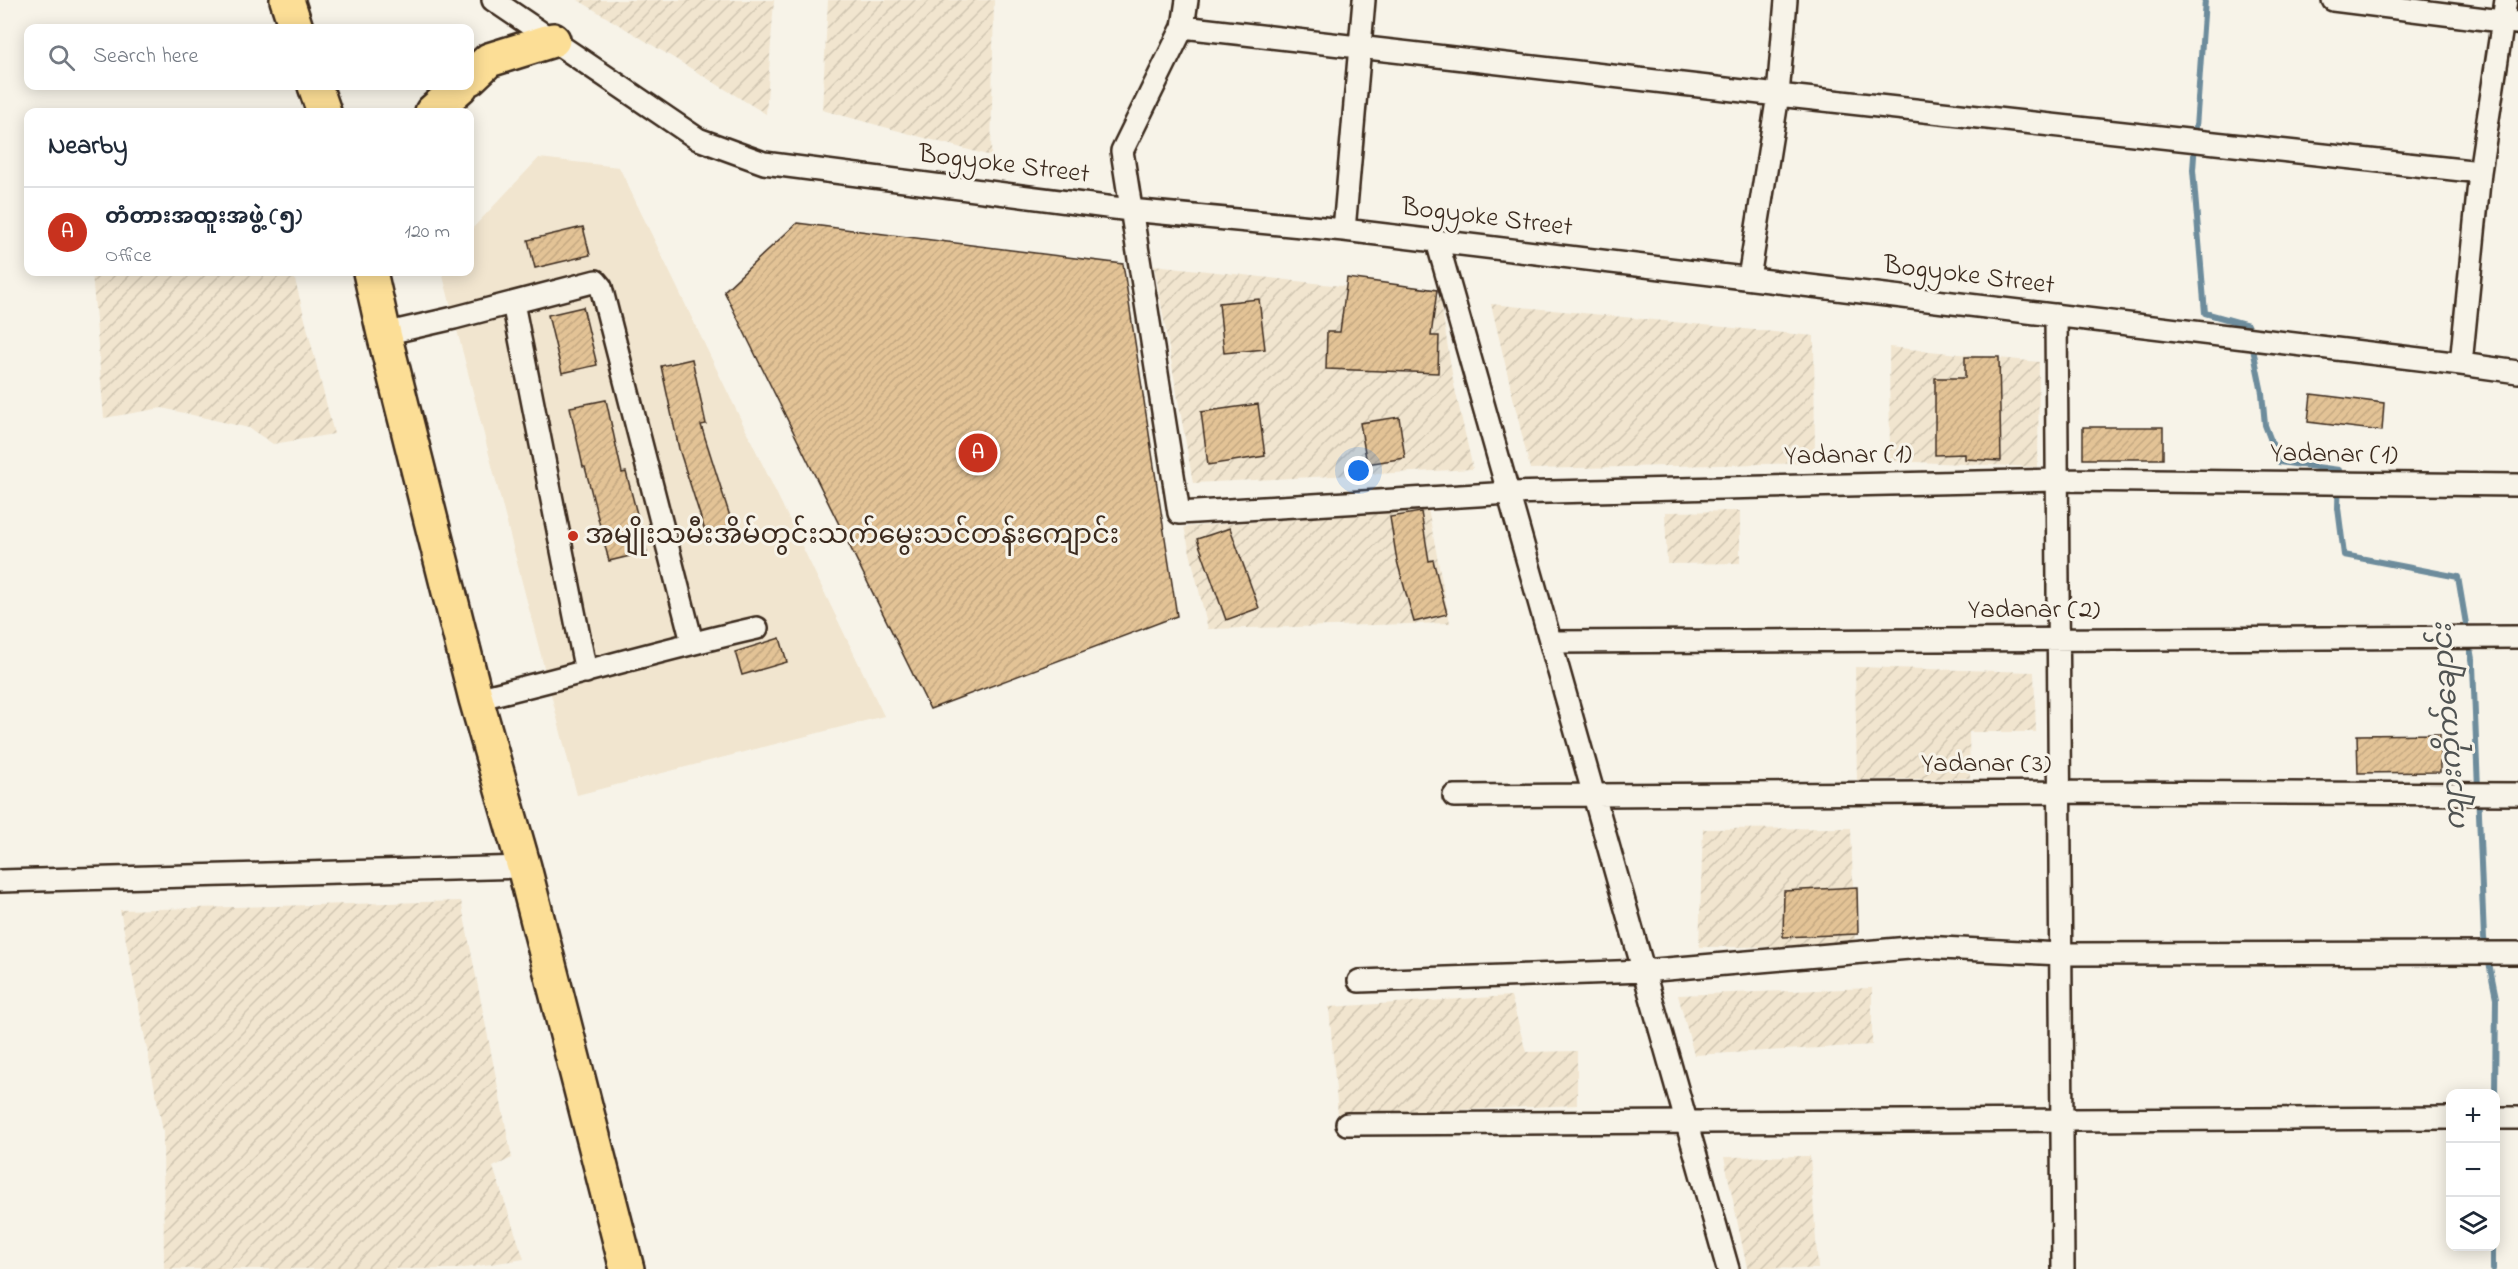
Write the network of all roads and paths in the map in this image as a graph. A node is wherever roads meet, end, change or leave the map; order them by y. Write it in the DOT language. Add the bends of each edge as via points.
graph roads {
  1 [pos="287,0"];
  2 [pos="493,0"];
  3 [pos="1187,0"];
  4 [pos="1364,0"];
  5 [pos="1786,0"];
  6 [pos="2333,0"];
  7 [pos="2506,0"];
  8 [pos="2511,23"];
  9 [pos="295,24"];
  10 [pos="1183,27"];
  11 [pos="553,40"];
  12 [pos="1360,47"];
  13 [pos="474,74"];
  14 [pos="316,90"];
  15 [pos="457,90"];
  16 [pos="1778,95"];
  17 [pos="323,108"];
  18 [pos="436,108"];
  19 [pos="2480,172"];
  20 [pos="1130,210"];
  21 [pos="1344,230"];
  22 [pos="1437,241"];
  23 [pos="371,276"];
  24 [pos="1749,278"];
  25 [pos="513,303"];
  26 [pos="2056,315"];
  27 [pos="384,334"];
  28 [pos="2461,364"];
  29 [pos="2518,372"];
  30 [pos="2058,480"];
  31 [pos="2518,486"];
  32 [pos="1510,493"];
  33 [pos="758,628"];
  34 [pos="2518,637"];
  35 [pos="2059,639"];
  36 [pos="692,642"];
  37 [pos="1551,642"];
  38 [pos="586,672"];
  39 [pos="476,699"];
  40 [pos="2060,792"];
  41 [pos="2518,794"];
  42 [pos="1455,796"];
  43 [pos="1594,796"];
  44 [pos="524,867"];
  45 [pos="0,881"];
  46 [pos="2509,953"];
  47 [pos="2061,954"];
  48 [pos="1644,971"];
  49 [pos="1359,981"];
  50 [pos="2446,1118"];
  51 [pos="2062,1120"];
  52 [pos="1687,1123"];
  53 [pos="1347,1124"];
  54 [pos="627,1269"];
  55 [pos="1728,1269"];
  56 [pos="2063,1269"];
  1 -- 9 [label="main road"];
  2 -- 11 [label="street, Bogyoke Street"];
  3 -- 10 [label="street"];
  4 -- 12 [label="street"];
  5 -- 16 [label="street"];
  6 -- 8 [label="street"];
  7 -- 8 [label="street"];
  8 -- 19 [label="street"];
  10 -- 12 [label="street"];
  10 -- 20 [label="street" via="1122,151"];
  11 -- 13 [label="main road" via="489,60"];
  11 -- 20 [label="street, Bogyoke Street" via="698,139 765,163"];
  12 -- 16 [label="street"];
  12 -- 21 [label="street"];
  14 -- 17 [label="main road"];
  15 -- 18 [label="main road"];
  16 -- 19 [label="street"];
  16 -- 24 [label="street"];
  19 -- 28 [label="street"];
  20 -- 21 [label="street, Bogyoke Street"];
  20 -- 32 [label="street, Yadanar (1)" via="1179,513"];
  21 -- 22 [label="street, Bogyoke Street"];
  22 -- 24 [label="street, Bogyoke Street"];
  22 -- 32 [label="street"];
  23 -- 27 [label="main road"];
  24 -- 26 [label="street, Bogyoke Street"];
  25 -- 27 [label="street"];
  25 -- 36 [label="street" via="596,281 601,287"];
  25 -- 38 [label="street"];
  26 -- 28 [label="street, Bogyoke Street"];
  26 -- 30 [label="street"];
  27 -- 39 [label="main road"];
  28 -- 29 [label="street, Bogyoke Street"];
  30 -- 31 [label="street, Yadanar (1)"];
  30 -- 32 [label="street, Yadanar (1)"];
  30 -- 35 [label="street"];
  32 -- 37 [label="street"];
  33 -- 36 [label="street"];
  34 -- 35 [label="street, Yadanar (2)"];
  35 -- 37 [label="street, Yadanar (2)"];
  35 -- 40 [label="street"];
  36 -- 38 [label="street"];
  37 -- 43 [label="street"];
  38 -- 39 [label="street"];
  39 -- 44 [label="main road"];
  40 -- 41 [label="street, Yadanar (3)"];
  40 -- 43 [label="street, Yadanar (3)"];
  40 -- 47 [label="street"];
  42 -- 43 [label="street, Yadanar (3)"];
  43 -- 48 [label="street"];
  44 -- 45 [label="street"];
  44 -- 54 [label="main road"];
  46 -- 47 [label="street"];
  47 -- 48 [label="street" via="1921,947"];
  47 -- 51 [label="street"];
  48 -- 49 [label="street"];
  48 -- 52 [label="street"];
  50 -- 51 [label="street"];
  51 -- 52 [label="street"];
  51 -- 56 [label="street"];
  52 -- 53 [label="street"];
  52 -- 55 [label="street"];
}
